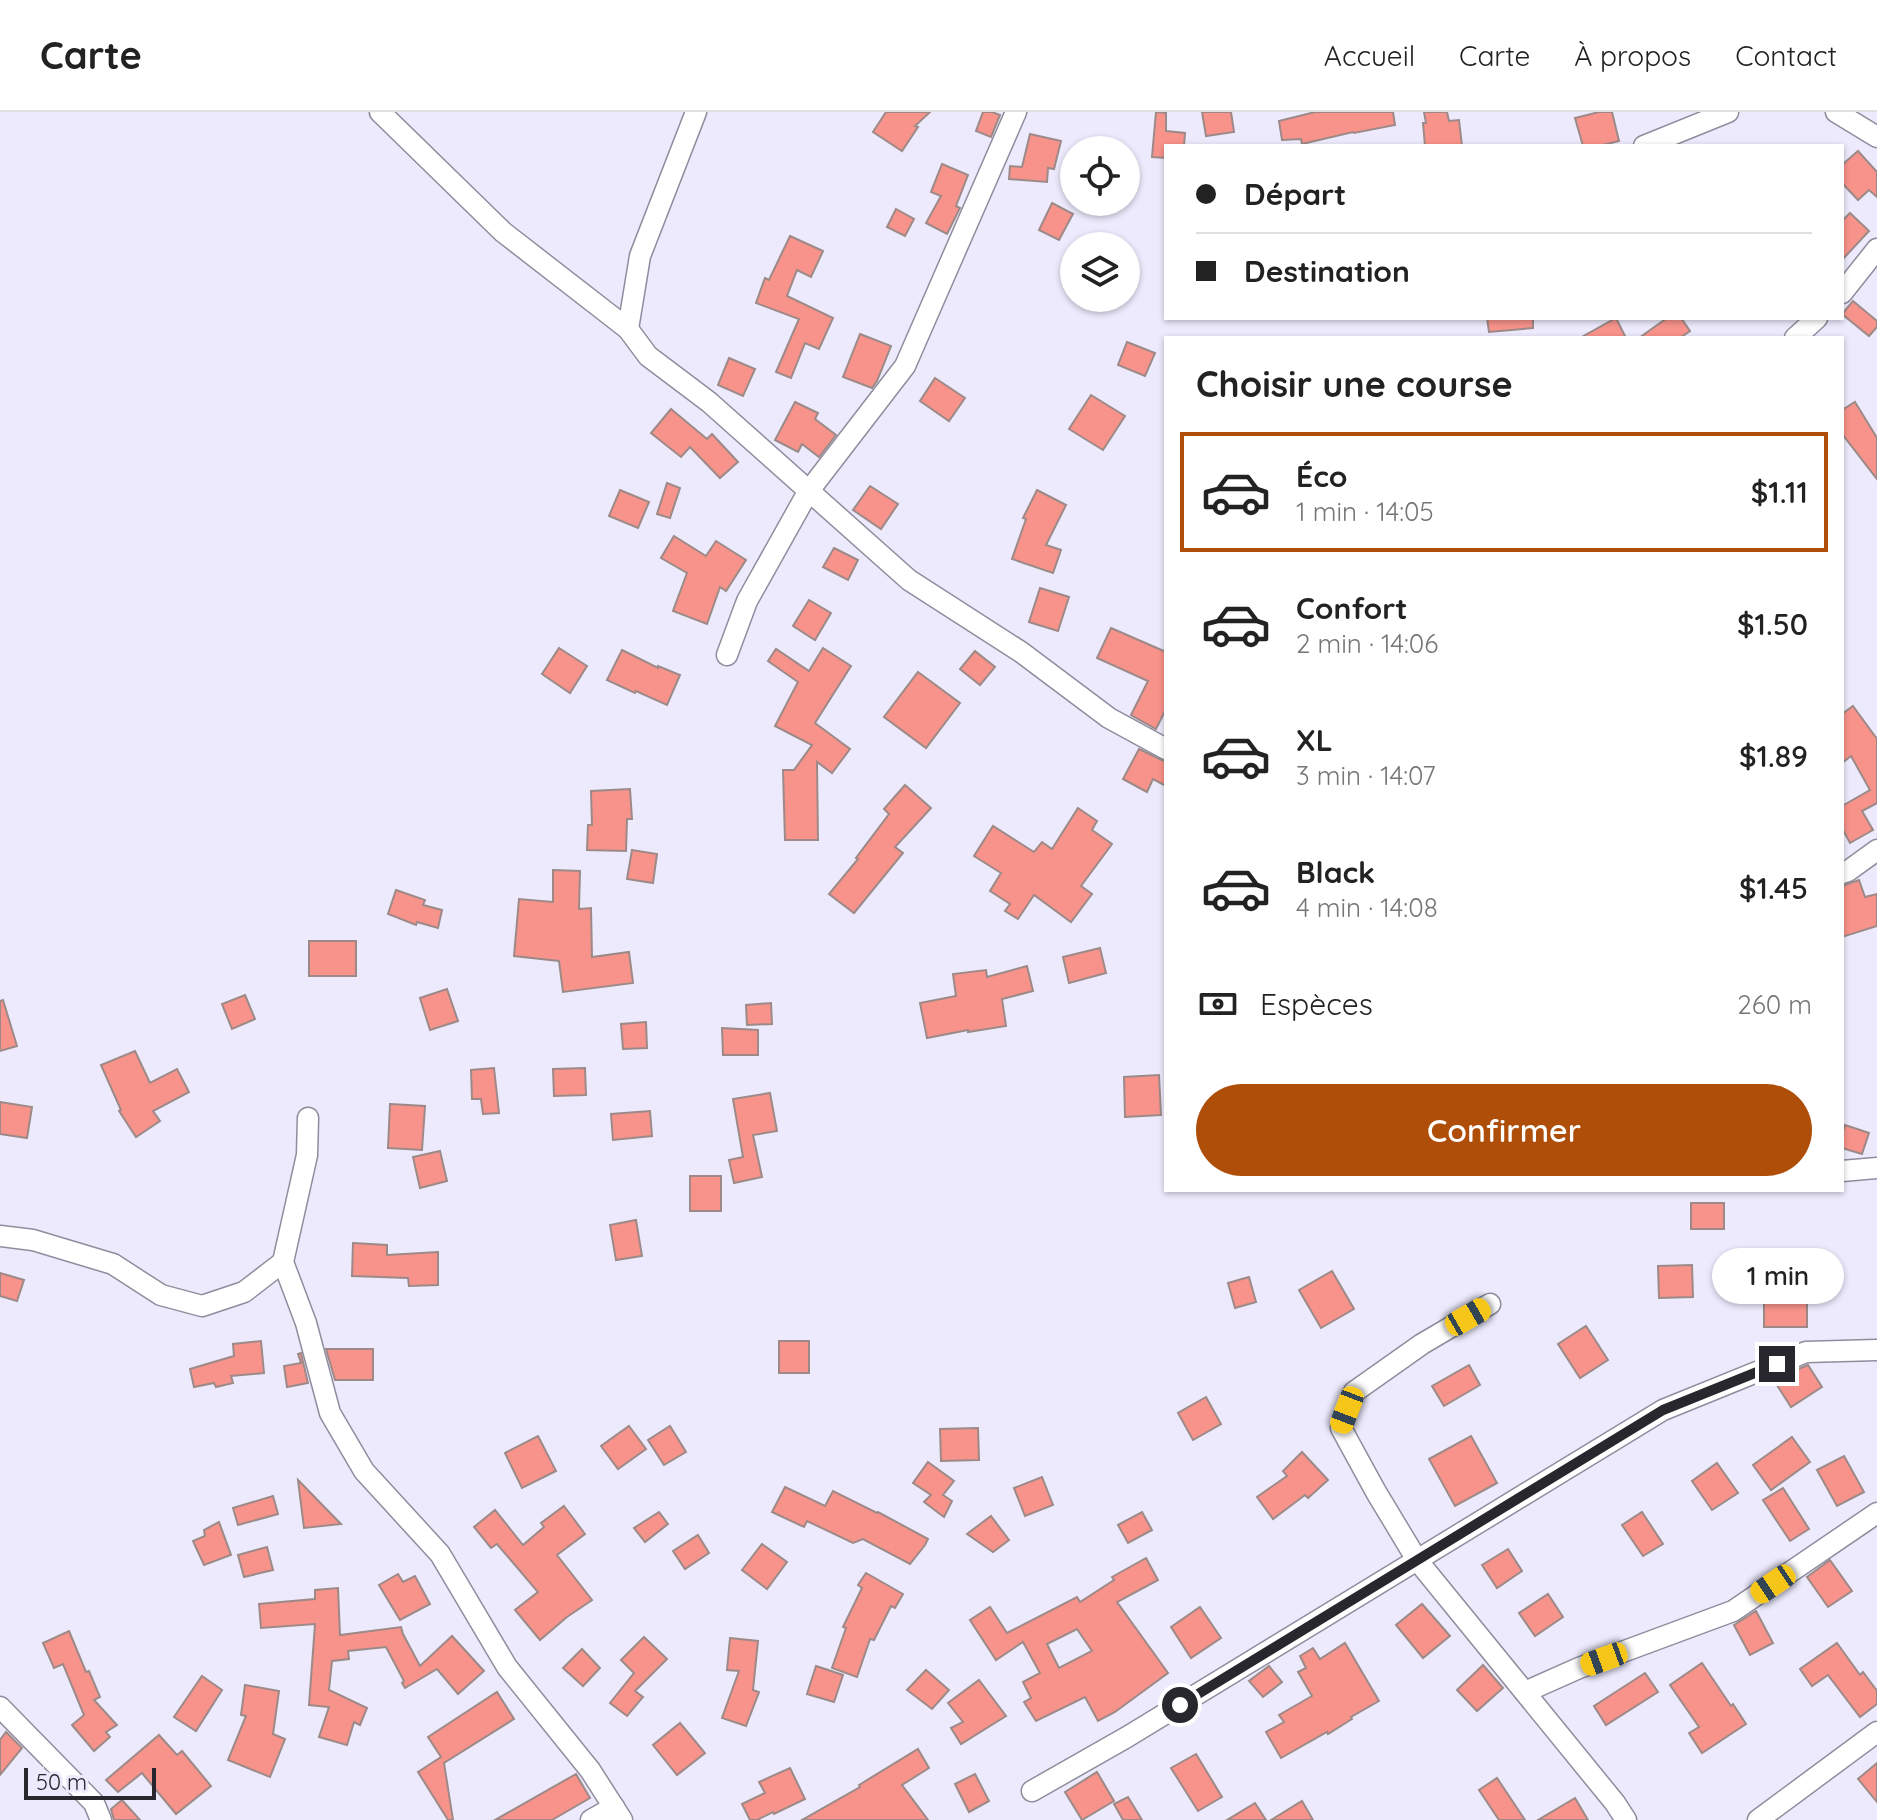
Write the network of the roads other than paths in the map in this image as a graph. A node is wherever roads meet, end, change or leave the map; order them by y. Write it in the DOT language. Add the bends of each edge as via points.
graph roads {
  1 [pos="380,112"];
  2 [pos="696,112"];
  3 [pos="1016,112"];
  4 [pos="1728,112"];
  5 [pos="1836,112"];
  6 [pos="1877,137"];
  7 [pos="1649,144"];
  8 [pos="1877,249"];
  9 [pos="1844,290"];
  10 [pos="1815,320"];
  11 [pos="628,329"];
  12 [pos="1797,336"];
  13 [pos="808,492"];
  14 [pos="727,655"];
  15 [pos="1164,748"];
  16 [pos="1877,850"];
  17 [pos="1844,872"];
  18 [pos="308,1118"];
  19 [pos="1877,1168"];
  20 [pos="1844,1171"];
  21 [pos="0,1236"];
  22 [pos="283,1262"];
  23 [pos="1490,1304"];
  24 [pos="1877,1350"];
  25 [pos="1877,1513"];
  26 [pos="1417,1560"];
  27 [pos="1525,1692"];
  28 [pos="0,1707"];
  29 [pos="1877,1732"];
  30 [pos="1032,1791"];
  31 [pos="618,1814"];
  32 [pos="101,1820"];
  33 [pos="591,1820"];
  34 [pos="1626,1820"];
  35 [pos="1758,1820"];
  1 -- 11 [label="street" via="503,232"];
  2 -- 11 [label="street" via="640,256"];
  3 -- 13 [label="street" via="905,366"];
  4 -- 7 [label="street"];
  5 -- 6 [label="street"];
  8 -- 9 [label="street"];
  10 -- 12 [label="street"];
  11 -- 13 [label="street" via="648,356 709,402"];
  13 -- 14 [label="street" via="747,601"];
  13 -- 15 [label="street" via="909,580 1021,652 1109,718"];
  16 -- 17 [label="street"];
  18 -- 22 [label="street" via="307,1155"];
  19 -- 20 [label="street"];
  21 -- 22 [label="street" via="33,1240 113,1264 161,1295 202,1306 244,1292"];
  22 -- 31 [label="street" via="330,1413 364,1471 440,1554 507,1667 590,1770"];
  23 -- 26 [label="street" via="1354,1392 1341,1428"];
  24 -- 26 [label="street" via="1806,1352 1663,1410"];
  25 -- 27 [label="street" via="1733,1611"];
  26 -- 27 [label="street"];
  26 -- 30 [label="street"];
  27 -- 34 [label="street"];
  28 -- 32 [label="street" via="94,1803"];
  29 -- 35 [label="street"];
  31 -- 33 [label="street"];
}
